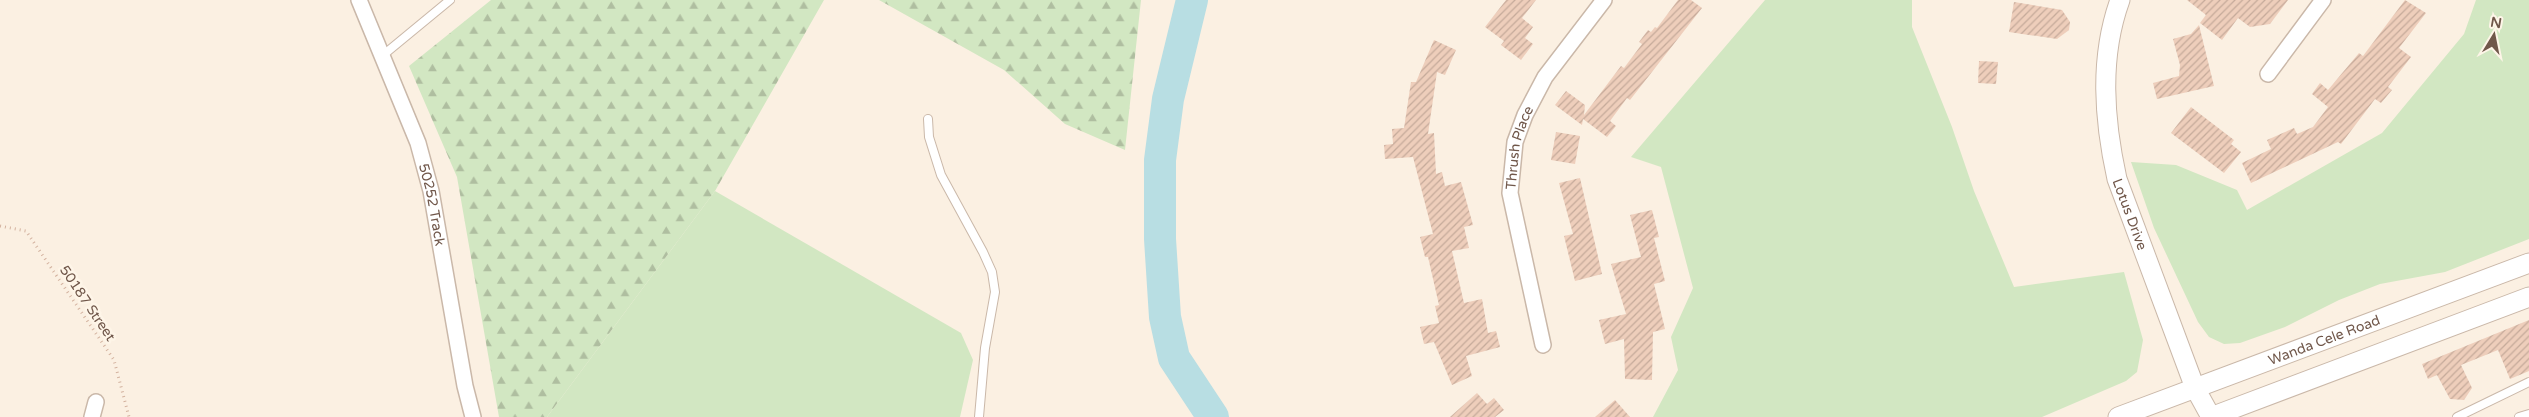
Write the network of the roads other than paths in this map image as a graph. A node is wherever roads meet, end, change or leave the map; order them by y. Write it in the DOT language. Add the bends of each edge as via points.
graph roads {
  1 [pos="359,0"];
  2 [pos="450,0"];
  3 [pos="1604,0"];
  4 [pos="2120,0"];
  5 [pos="2323,0"];
  6 [pos="382,56"];
  7 [pos="2268,74"];
  8 [pos="928,119"];
  9 [pos="2529,262"];
  10 [pos="2529,297"];
  11 [pos="1544,345"];
  12 [pos="2529,382"];
  13 [pos="2195,388"];
  14 [pos="96,402"];
  15 [pos="2529,414"];
  16 [pos="92,417"];
  17 [pos="473,417"];
  18 [pos="980,417"];
  19 [pos="2118,417"];
  20 [pos="2211,417"];
  21 [pos="2457,417"];
  22 [pos="2519,417"];
  1 -- 6 [label="street, 50252 Track"];
  2 -- 6 [label="lane"];
  3 -- 11 [label="street, Thrush Place" via="1545,77 1525,114 1515,142 1510,193"];
  4 -- 13 [label="street, Lotus Drive" via="2109,44 2104,92 2109,144 2117,179"];
  5 -- 7 [label="street"];
  6 -- 17 [label="street, 50252 Track" via="418,144 432,191 464,386"];
  8 -- 18 [label="lane" via="929,137 941,175 992,272 995,292 985,348"];
  9 -- 13 [label="street, Wanda Cele Road"];
  10 -- 20 [label="street"];
  12 -- 21 [label="lane"];
  13 -- 19 [label="street, Wanda Cele Road"];
  13 -- 20 [label="street, Lotus Drive"];
  14 -- 16 [label="street"];
  15 -- 22 [label="lane"];
}
